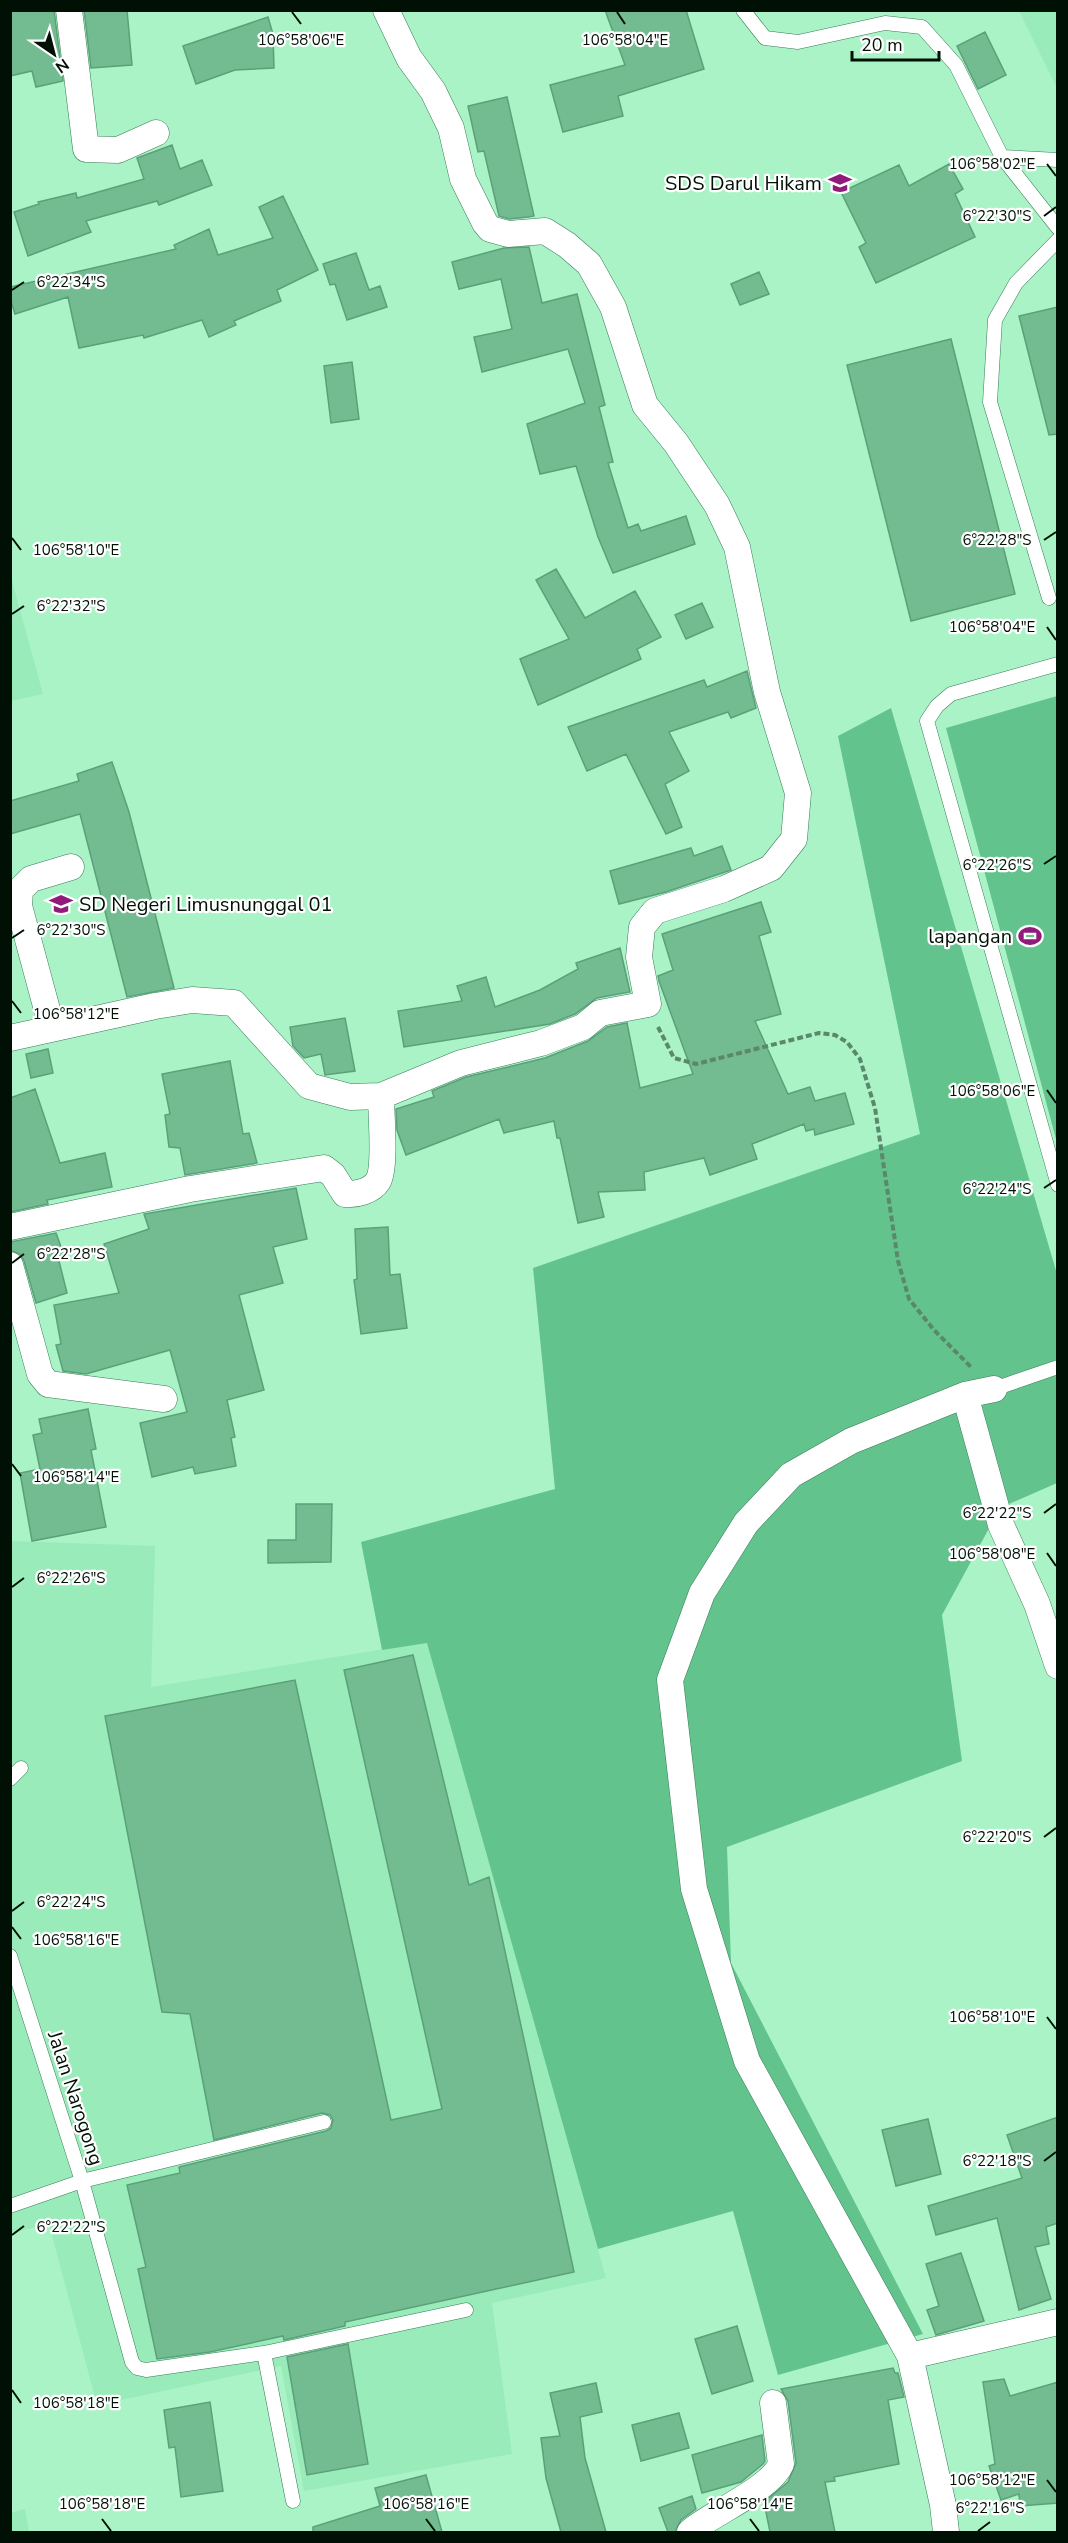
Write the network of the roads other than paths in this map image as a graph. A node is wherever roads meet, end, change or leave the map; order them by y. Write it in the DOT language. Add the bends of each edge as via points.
graph roads {
  1 [pos="69,10"];
  2 [pos="386,10"];
  3 [pos="743,10"];
  4 [pos="156,133"];
  5 [pos="1002,157"];
  6 [pos="1058,160"];
  7 [pos="1058,228"];
  8 [pos="1058,240"];
  9 [pos="1049,598"];
  10 [pos="1058,664"];
  11 [pos="71,867"];
  12 [pos="52,1028"];
  13 [pos="10,1038"];
  14 [pos="381,1096"];
  15 [pos="1058,1185"];
  16 [pos="10,1227"];
  17 [pos="10,1265"];
  18 [pos="1058,1366"];
  19 [pos="994,1389"];
  20 [pos="965,1395"];
  21 [pos="164,1399"];
  22 [pos="1058,1666"];
  23 [pos="21,1768"];
  24 [pos="10,1779"];
  25 [pos="10,1956"];
  26 [pos="324,2122"];
  27 [pos="82,2181"];
  28 [pos="10,2206"];
  29 [pos="466,2310"];
  30 [pos="1058,2322"];
  31 [pos="264,2353"];
  32 [pos="910,2356"];
  33 [pos="773,2403"];
  34 [pos="293,2501"];
  35 [pos="690,2532"];
  36 [pos="946,2532"];
  1 -- 4 [label="street" via="86,149 118,150"];
  2 -- 14 [label="street" via="409,58 433,92 451,128 463,179 485,223 490,229 508,234 545,231 567,245 589,264 613,307 645,405 717,505 737,548 767,692 798,793 794,839 771,868 724,889 655,911 642,927 639,957 648,1004 600,1013 583,1027 541,1043 461,1064"];
  3 -- 5 [label="lane" via="765,38 798,42 885,23 922,27 956,65"];
  5 -- 6 [label="lane"];
  5 -- 7 [label="lane"];
  8 -- 9 [label="lane" via="1016,283 995,320 990,402"];
  10 -- 15 [label="lane" via="951,694 927,721"];
  11 -- 12 [label="street" via="31,879 20,890 19,906"];
  12 -- 13 [label="street"];
  12 -- 14 [label="street" via="192,1000 234,1003 309,1086 350,1097"];
  14 -- 16 [label="street" via="381,1173 367,1191 345,1194 324,1168 190,1190"];
  17 -- 21 [label="street" via="40,1374 48,1384"];
  18 -- 19 [label="lane"];
  19 -- 20 [label="street"];
  20 -- 22 [label="street" via="1001,1524 1037,1604"];
  20 -- 32 [label="street" via="851,1441 791,1475 746,1523 702,1593 670,1680 694,1889 747,2061"];
  23 -- 24 [label="lane"];
  25 -- 27 [label="lane, Jalan Narogong"];
  26 -- 27 [label="lane"];
  27 -- 28 [label="lane, Jalan Narogong"];
  27 -- 31 [label="lane" via="132,2362 138,2368"];
  29 -- 31 [label="lane"];
  30 -- 32 [label="street"];
  31 -- 34 [label="lane"];
  32 -- 36 [label="street"];
  33 -- 35 [label="street" via="781,2464 778,2472"];
}
